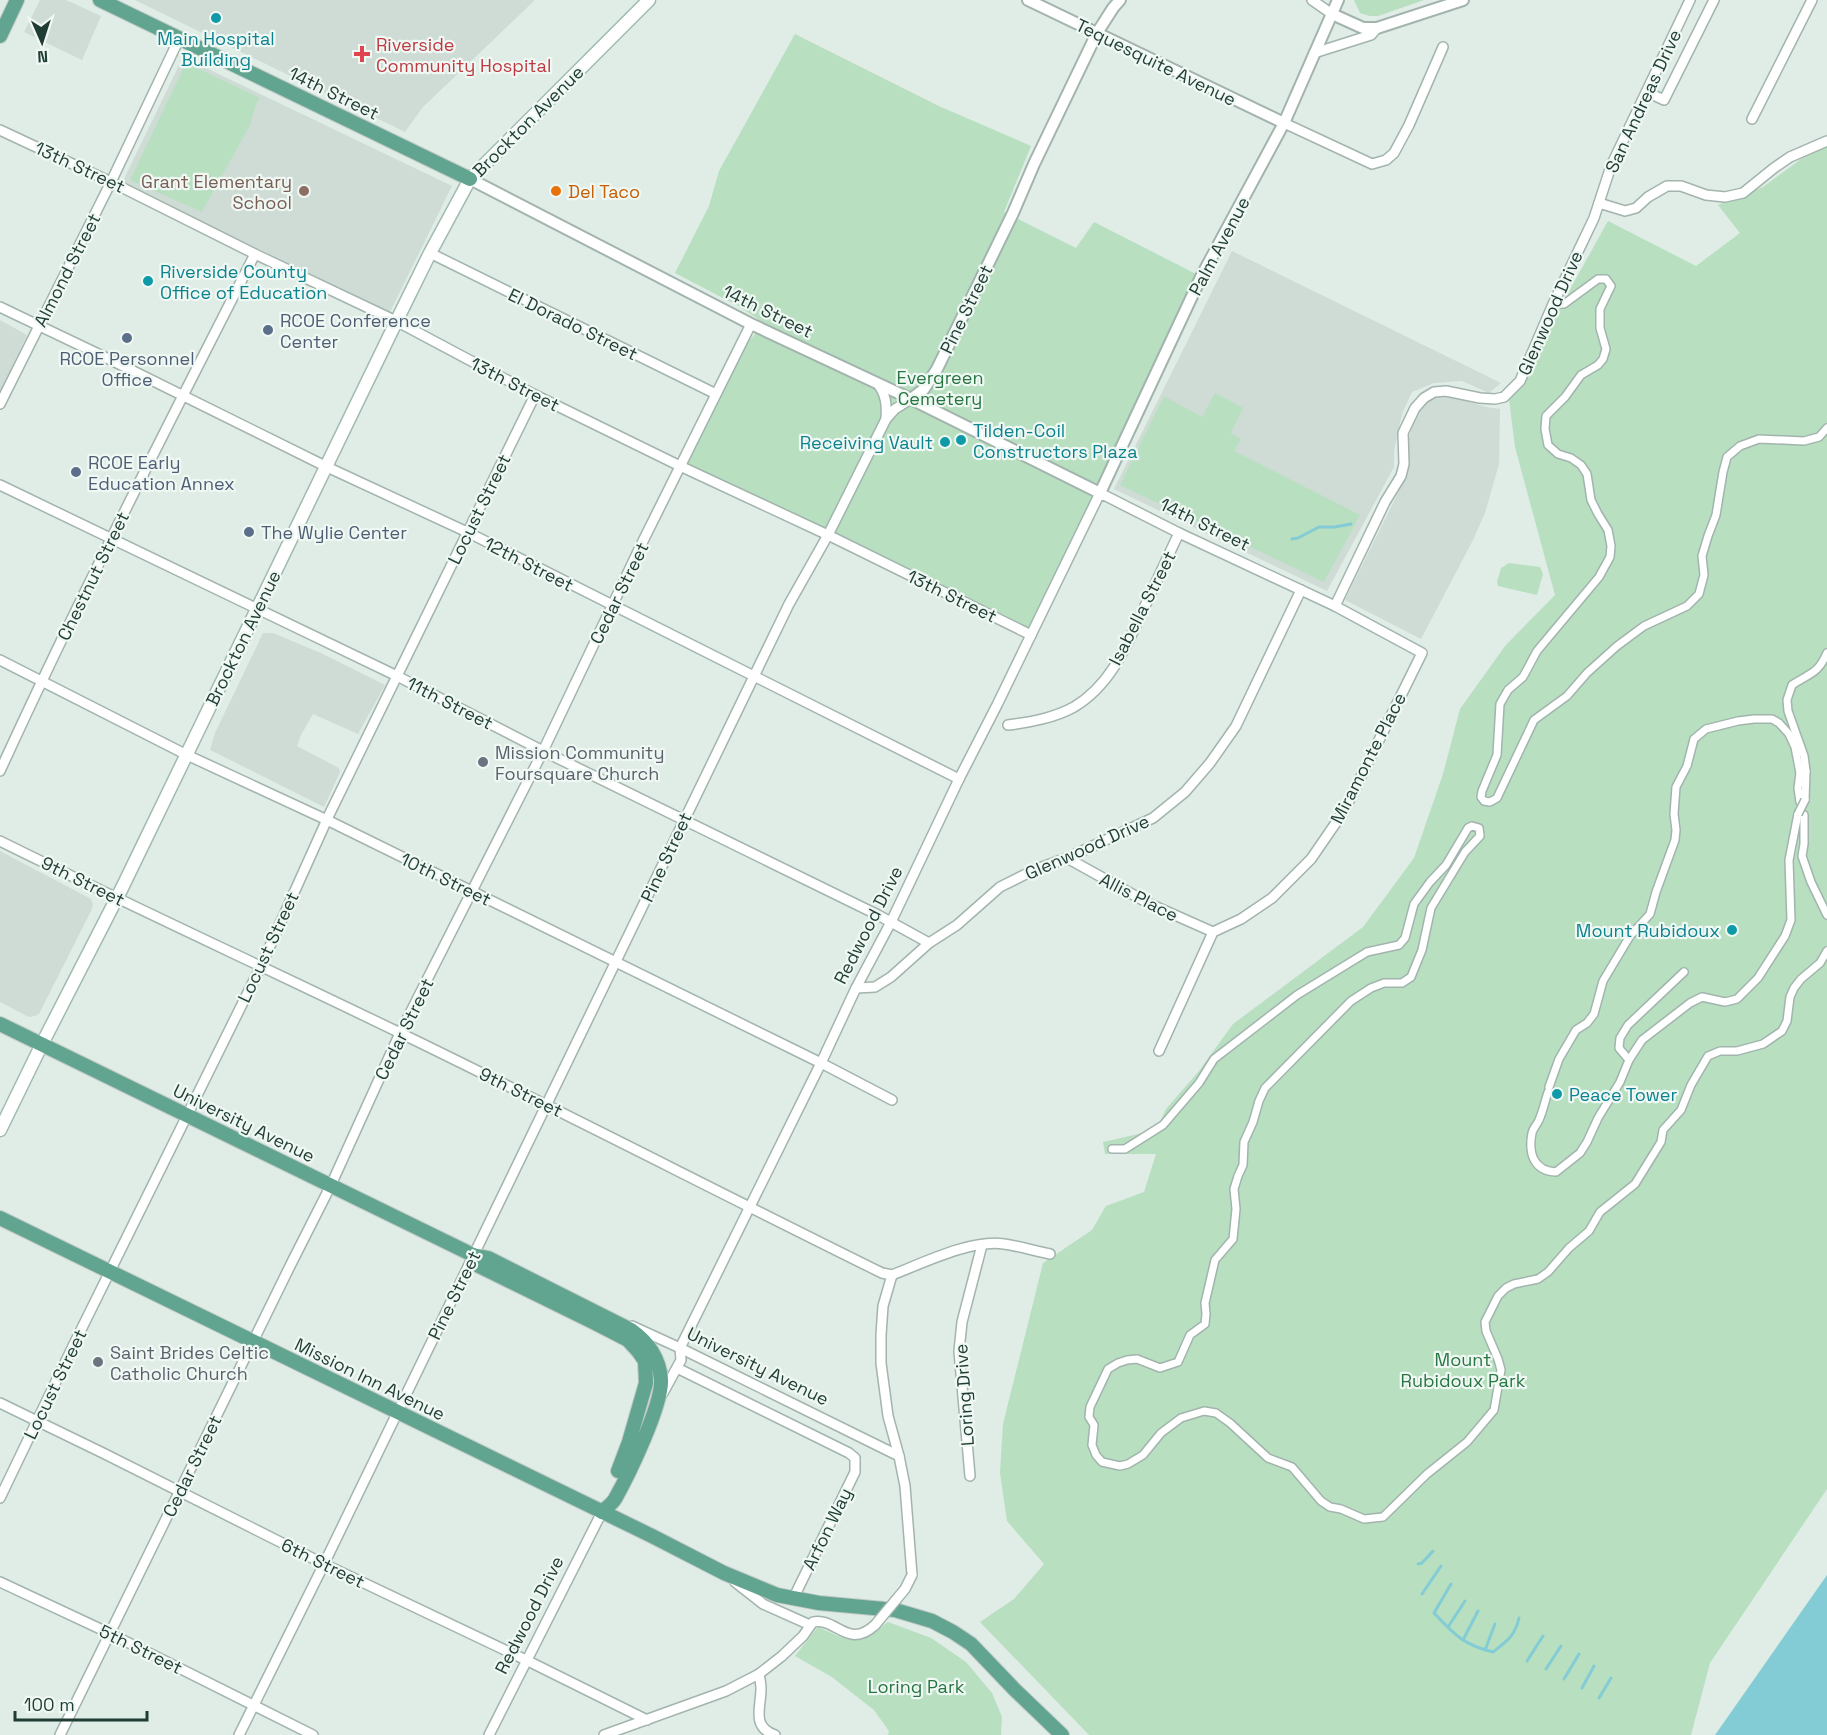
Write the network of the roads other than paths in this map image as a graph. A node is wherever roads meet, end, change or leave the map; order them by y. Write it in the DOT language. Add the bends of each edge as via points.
graph roads {
  1 [pos="17,0"];
  2 [pos="100,0"];
  3 [pos="649,0"];
  4 [pos="1028,0"];
  5 [pos="1120,0"];
  6 [pos="1312,0"];
  7 [pos="1338,0"];
  8 [pos="1463,0"];
  9 [pos="1690,0"];
  10 [pos="1714,0"];
  11 [pos="1812,0"];
  12 [pos="1332,14"];
  13 [pos="1377,28"];
  14 [pos="1097,33"];
  15 [pos="0,36"];
  16 [pos="179,39"];
  17 [pos="1443,47"];
  18 [pos="1314,53"];
  19 [pos="1647,92"];
  20 [pos="1752,119"];
  21 [pos="1284,123"];
  22 [pos="0,130"];
  23 [pos="1827,141"];
  24 [pos="470,179"];
  25 [pos="111,182"];
  26 [pos="1599,203"];
  27 [pos="430,253"];
  28 [pos="255,254"];
  29 [pos="1553,304"];
  30 [pos="0,307"];
  31 [pos="396,321"];
  32 [pos="751,324"];
  33 [pos="39,325"];
  34 [pos="877,383"];
  35 [pos="716,394"];
  36 [pos="536,395"];
  37 [pos="184,397"];
  38 [pos="911,399"];
  39 [pos="0,404"];
  40 [pos="886,419"];
  41 [pos="1827,428"];
  42 [pos="680,466"];
  43 [pos="327,467"];
  44 [pos="0,485"];
  45 [pos="1100,493"];
  46 [pos="467,532"];
  47 [pos="1179,533"];
  48 [pos="828,535"];
  49 [pos="110,539"];
  50 [pos="1301,590"];
  51 [pos="612,606"];
  52 [pos="1335,606"];
  53 [pos="257,609"];
  54 [pos="1031,635"];
  55 [pos="1422,653"];
  56 [pos="1827,653"];
  57 [pos="0,660"];
  58 [pos="397,676"];
  59 [pos="753,676"];
  60 [pos="42,680"];
  61 [pos="1008,725"];
  62 [pos="543,751"];
  63 [pos="187,755"];
  64 [pos="0,770"];
  65 [pos="1803,772"];
  66 [pos="958,779"];
  67 [pos="1801,815"];
  68 [pos="684,819"];
  69 [pos="327,820"];
  70 [pos="0,841"];
  71 [pos="1067,858"];
  72 [pos="471,891"];
  73 [pos="117,899"];
  74 [pos="1827,915"];
  75 [pos="891,922"];
  76 [pos="1213,932"];
  77 [pos="929,943"];
  78 [pos="1827,951"];
  79 [pos="616,962"];
  80 [pos="261,966"];
  81 [pos="1684,972"];
  82 [pos="856,988"];
  83 [pos="0,1024"];
  84 [pos="400,1033"];
  85 [pos="42,1044"];
  86 [pos="1159,1051"];
  87 [pos="1629,1060"];
  88 [pos="821,1063"];
  89 [pos="892,1100"];
  90 [pos="546,1104"];
  91 [pos="187,1115"];
  92 [pos="0,1130"];
  93 [pos="1112,1149"];
  94 [pos="331,1185"];
  95 [pos="749,1207"];
  96 [pos="0,1218"];
  97 [pos="982,1245"];
  98 [pos="1050,1254"];
  99 [pos="473,1255"];
  100 [pos="110,1272"];
  101 [pos="892,1275"];
  102 [pos="599,1313"];
  103 [pos="253,1343"];
  104 [pos="680,1348"];
  105 [pos="646,1367"];
  106 [pos="670,1373"];
  107 [pos="0,1403"];
  108 [pos="397,1412"];
  109 [pos="37,1421"];
  110 [pos="899,1456"];
  111 [pos="855,1458"];
  112 [pos="970,1476"];
  113 [pos="180,1491"];
  114 [pos="0,1498"];
  115 [pos="602,1512"];
  116 [pos="324,1564"];
  117 [pos="724,1573"];
  118 [pos="0,1582"];
  119 [pos="793,1599"];
  120 [pos="810,1625"];
  121 [pos="109,1634"];
  122 [pos="526,1660"];
  123 [pos="759,1674"];
  124 [pos="253,1705"];
  125 [pos="647,1720"];
  126 [pos="60,1735"];
  127 [pos="239,1735"];
  128 [pos="313,1735"];
  129 [pos="489,1735"];
  130 [pos="604,1735"];
  131 [pos="775,1735"];
  132 [pos="1062,1735"];
  1 -- 15 [label="main road"];
  2 -- 16 [label="main road, 14th Street"];
  3 -- 24 [label="main road, Brockton Avenue"];
  4 -- 14 [label="street, Tequesquite Avenue"];
  5 -- 14 [label="street, Pine Street"];
  6 -- 12 [label="street"];
  7 -- 12 [label="street, Palm Avenue"];
  8 -- 13 [label="street"];
  9 -- 19 [label="street, San Andreas Drive"];
  10 -- 19 [label="street" via="1664,100"];
  11 -- 20 [label="street"];
  12 -- 13 [label="street" via="1363,28"];
  12 -- 18 [label="street, Palm Avenue"];
  13 -- 18 [label="street" via="1371,35"];
  14 -- 21 [label="street, Tequesquite Avenue"];
  14 -- 38 [label="street, Pine Street" via="937,369 924,389"];
  16 -- 24 [label="main road, 14th Street"];
  16 -- 25 [label="street, Almond Street"];
  17 -- 21 [label="street" via="1409,125 1386,160 1372,164"];
  18 -- 21 [label="street, Palm Avenue"];
  19 -- 26 [label="street, San Andreas Drive" via="1611,166"];
  21 -- 45 [label="street, Palm Avenue" via="1201,277"];
  22 -- 25 [label="street, 13th Street"];
  23 -- 26 [label="street" via="1790,157 1743,193 1725,197 1667,186 1636,208 1624,210"];
  24 -- 27 [label="main road, Brockton Avenue"];
  24 -- 32 [label="street, 14th Street"];
  25 -- 28 [label="street, 13th Street"];
  25 -- 33 [label="street, Almond Street"];
  26 -- 29 [label="street, Glenwood Drive"];
  27 -- 31 [label="main road, Brockton Avenue"];
  27 -- 35 [label="street, El Dorado Street"];
  28 -- 31 [label="street, 13th Street"];
  28 -- 37 [label="street, Chestnut Street"];
  29 -- 41 [label="street" via="1564,304 1598,279 1606,279 1611,286 1600,309 1606,348 1603,360 1581,375 1546,416 1545,429 1548,445 1581,465 1587,474 1591,500 1608,530 1610,557 1599,577 1537,651 1500,704 1497,755 1482,791 1484,801 1497,798 1534,720 1567,696 1617,645 1644,626 1687,606 1699,594 1704,574 1702,556 1716,515 1727,457 1740,446 1759,439 1804,441 1819,437"];
  29 -- 52 [label="street, Glenwood Drive" via="1520,381 1504,397 1434,392 1415,408 1403,433 1401,476"];
  30 -- 33 [label="street, 12th Street"];
  31 -- 36 [label="street, 13th Street"];
  31 -- 43 [label="main road, Brockton Avenue"];
  32 -- 34 [label="street, 14th Street"];
  32 -- 35 [label="street, Cedar Street"];
  33 -- 37 [label="street, 12th Street"];
  33 -- 39 [label="street, Almond Street"];
  34 -- 38 [label="street, 14th Street"];
  34 -- 40 [label="street" via="885,399"];
  35 -- 42 [label="street, Cedar Street"];
  36 -- 42 [label="street, 13th Street"];
  36 -- 46 [label="street, Locust Street"];
  37 -- 43 [label="street, 12th Street"];
  37 -- 49 [label="street, Chestnut Street"];
  38 -- 40 [label="street, Pine Street"];
  38 -- 45 [label="street, 14th Street"];
  40 -- 48 [label="street, Pine Street"];
  42 -- 48 [label="street, 13th Street"];
  42 -- 51 [label="street, Cedar Street"];
  43 -- 46 [label="street, 12th Street"];
  43 -- 53 [label="main road, Brockton Avenue"];
  44 -- 49 [label="street, 11th Street"];
  45 -- 47 [label="street, 14th Street"];
  45 -- 54 [label="street, Redwood Drive"];
  46 -- 51 [label="street, 12th Street"];
  46 -- 58 [label="street, Locust Street"];
  47 -- 50 [label="street, 14th Street"];
  47 -- 61 [label="street, Isabella Street" via="1120,659 1096,689 1058,714"];
  48 -- 54 [label="street, 13th Street"];
  48 -- 59 [label="street, Pine Street"];
  49 -- 53 [label="street, 11th Street"];
  49 -- 60 [label="street, Chestnut Street"];
  50 -- 52 [label="street, 14th Street"];
  50 -- 71 [label="street, Glenwood Drive" via="1236,726 1185,792 1154,818"];
  51 -- 59 [label="street, 12th Street"];
  51 -- 62 [label="street, Cedar Street"];
  52 -- 55 [label="street, 14th Street"];
  53 -- 58 [label="street, 11th Street"];
  53 -- 63 [label="main road, Brockton Avenue"];
  54 -- 66 [label="street, Redwood Drive"];
  55 -- 76 [label="street, Miramonte Place" via="1344,811 1311,860 1272,898"];
  56 -- 65 [label="street" via="1816,672 1792,685 1788,700 1788,711 1804,756"];
  57 -- 60 [label="street, 10th Street"];
  58 -- 62 [label="street, 11th Street"];
  58 -- 69 [label="street, Locust Street"];
  59 -- 66 [label="street, 12th Street"];
  59 -- 68 [label="street, Pine Street"];
  60 -- 63 [label="street, 10th Street"];
  60 -- 64 [label="street, Chestnut Street"];
  62 -- 68 [label="street, 11th Street"];
  62 -- 72 [label="street, Cedar Street"];
  63 -- 69 [label="street, 10th Street"];
  63 -- 73 [label="main road, Brockton Avenue"];
  65 -- 67 [label="street, bridge"];
  65 -- 87 [label="street" via="1789,734 1772,719 1754,718 1706,729 1694,739 1676,787 1675,840 1650,915 1630,936 1603,981 1594,1014 1576,1030 1559,1059 1532,1131 1535,1163 1545,1171 1556,1172 1580,1153"];
  66 -- 75 [label="street, Redwood Drive"];
  67 -- 74 [label="street" via="1802,856"];
  67 -- 87 [label="street" via="1789,860 1791,920 1758,978 1737,999 1725,1002 1701,997 1642,1040"];
  68 -- 75 [label="street, 11th Street"];
  68 -- 79 [label="street, Pine Street"];
  69 -- 72 [label="street, 10th Street"];
  69 -- 80 [label="street, Locust Street"];
  70 -- 73 [label="street, 9th Street"];
  71 -- 76 [label="street, Allis Place" via="1150,904"];
  71 -- 77 [label="street, Glenwood Drive" via="1000,887 957,925"];
  72 -- 79 [label="street, 10th Street"];
  72 -- 84 [label="street, Cedar Street"];
  73 -- 80 [label="street, 9th Street"];
  73 -- 85 [label="main road, Brockton Avenue"];
  75 -- 77 [label="street, 11th Street"];
  75 -- 82 [label="street, Redwood Drive"];
  76 -- 86 [label="street"];
  77 -- 82 [label="street, Glenwood Drive" via="875,987"];
  78 -- 93 [label="street" via="1794,988 1782,1031 1757,1046 1708,1056 1681,1110 1663,1130 1635,1185 1600,1212 1589,1231 1548,1272 1538,1279 1514,1284 1498,1296 1485,1322 1501,1370 1494,1410 1467,1442 1383,1517 1364,1519 1330,1507 1292,1467 1268,1458 1216,1413 1204,1411 1181,1418 1161,1433 1143,1455 1128,1464 1102,1462 1092,1445 1094,1425 1089,1417 1090,1407 1108,1369 1137,1359 1160,1368 1178,1362 1190,1335 1205,1324 1205,1303 1215,1260 1233,1239 1234,1189 1243,1165 1244,1142 1265,1088 1351,1001 1371,988 1402,983 1411,977 1422,950 1431,908 1480,836 1479,828 1468,828 1446,865 1418,897 1405,938 1399,945 1367,952 1297,995 1214,1059 1199,1083 1162,1125 1125,1149"];
  79 -- 88 [label="street, 10th Street"];
  79 -- 90 [label="street, Pine Street"];
  80 -- 84 [label="street, 9th Street"];
  80 -- 91 [label="street, Locust Street"];
  81 -- 87 [label="street" via="1628,1025 1619,1048"];
  82 -- 88 [label="street, Redwood Drive"];
  83 -- 85 [label="main road, University Avenue"];
  84 -- 90 [label="street, 9th Street"];
  84 -- 94 [label="street, Cedar Street"];
  85 -- 91 [label="main road, University Avenue"];
  85 -- 92 [label="main road, Brockton Avenue"];
  88 -- 89 [label="street, 10th Street"];
  88 -- 95 [label="street, Redwood Drive"];
  90 -- 95 [label="street, 9th Street"];
  90 -- 99 [label="street, Pine Street"];
  91 -- 94 [label="main road, University Avenue"];
  91 -- 100 [label="street, Locust Street"];
  94 -- 99 [label="main road, University Avenue"];
  94 -- 103 [label="street, Cedar Street"];
  95 -- 101 [label="street, 9th Street"];
  95 -- 104 [label="street, Redwood Drive"];
  96 -- 100 [label="main road, Mission Inn Avenue"];
  97 -- 98 [label="street" via="1002,1243"];
  97 -- 101 [label="street"];
  97 -- 112 [label="street, Loring Drive" via="962,1322 959,1351"];
  99 -- 102 [label="main road, University Avenue" via="487,1257"];
  99 -- 105 [label="main road, University Avenue" via="479,1266 628,1340"];
  99 -- 108 [label="street, Pine Street"];
  100 -- 103 [label="main road, Mission Inn Avenue"];
  100 -- 109 [label="street, Locust Street"];
  101 -- 110 [label="street" via="884,1306 881,1363 888,1416"];
  102 -- 104 [label="street, University Avenue"];
  102 -- 106 [label="main road, University Avenue" via="643,1338 658,1365"];
  103 -- 108 [label="main road, Mission Inn Avenue"];
  103 -- 113 [label="street, Cedar Street"];
  104 -- 106 [label="street, Redwood Drive" via="681,1360"];
  104 -- 110 [label="street, University Avenue"];
  105 -- 106 [label="street"];
  105 -- 115 [label="main road, Redwood Drive" via="639,1410"];
  106 -- 111 [label="street, University Avenue"];
  106 -- 115 [label="main road, Redwood Drive" via="614,1501"];
  107 -- 109 [label="street, 6th Street"];
  108 -- 115 [label="main road, Mission Inn Avenue"];
  108 -- 116 [label="street, Pine Street"];
  109 -- 113 [label="street, 6th Street"];
  109 -- 114 [label="street, Locust Street"];
  110 -- 120 [label="street, Mission Inn Avenue, bridge" via="912,1575 905,1589 875,1625 864,1632 845,1633 817,1621"];
  111 -- 119 [label="street, Arfon Way" via="855,1472"];
  113 -- 116 [label="street, 6th Street"];
  113 -- 121 [label="street, Cedar Street"];
  115 -- 117 [label="main road, Mission Inn Avenue"];
  115 -- 122 [label="street, Redwood Drive"];
  116 -- 122 [label="street, 6th Street"];
  116 -- 124 [label="street, Pine Street"];
  117 -- 119 [label="main road, Mission Inn Avenue"];
  117 -- 120 [label="street, Mission Inn Avenue" via="764,1604"];
  118 -- 121 [label="street, 5th Street"];
  119 -- 132 [label="main road, Mission Inn Avenue" via="895,1610 943,1627 971,1644"];
  120 -- 123 [label="street" via="803,1636"];
  121 -- 124 [label="street, 5th Street"];
  121 -- 126 [label="street, Cedar Street"];
  122 -- 125 [label="street, 6th Street"];
  122 -- 129 [label="street, Redwood Drive"];
  123 -- 125 [label="street" via="726,1691"];
  123 -- 131 [label="street" via="758,1713 762,1726"];
  124 -- 127 [label="street, Pine Street"];
  124 -- 128 [label="street, 5th Street"];
  125 -- 130 [label="street"];
}
